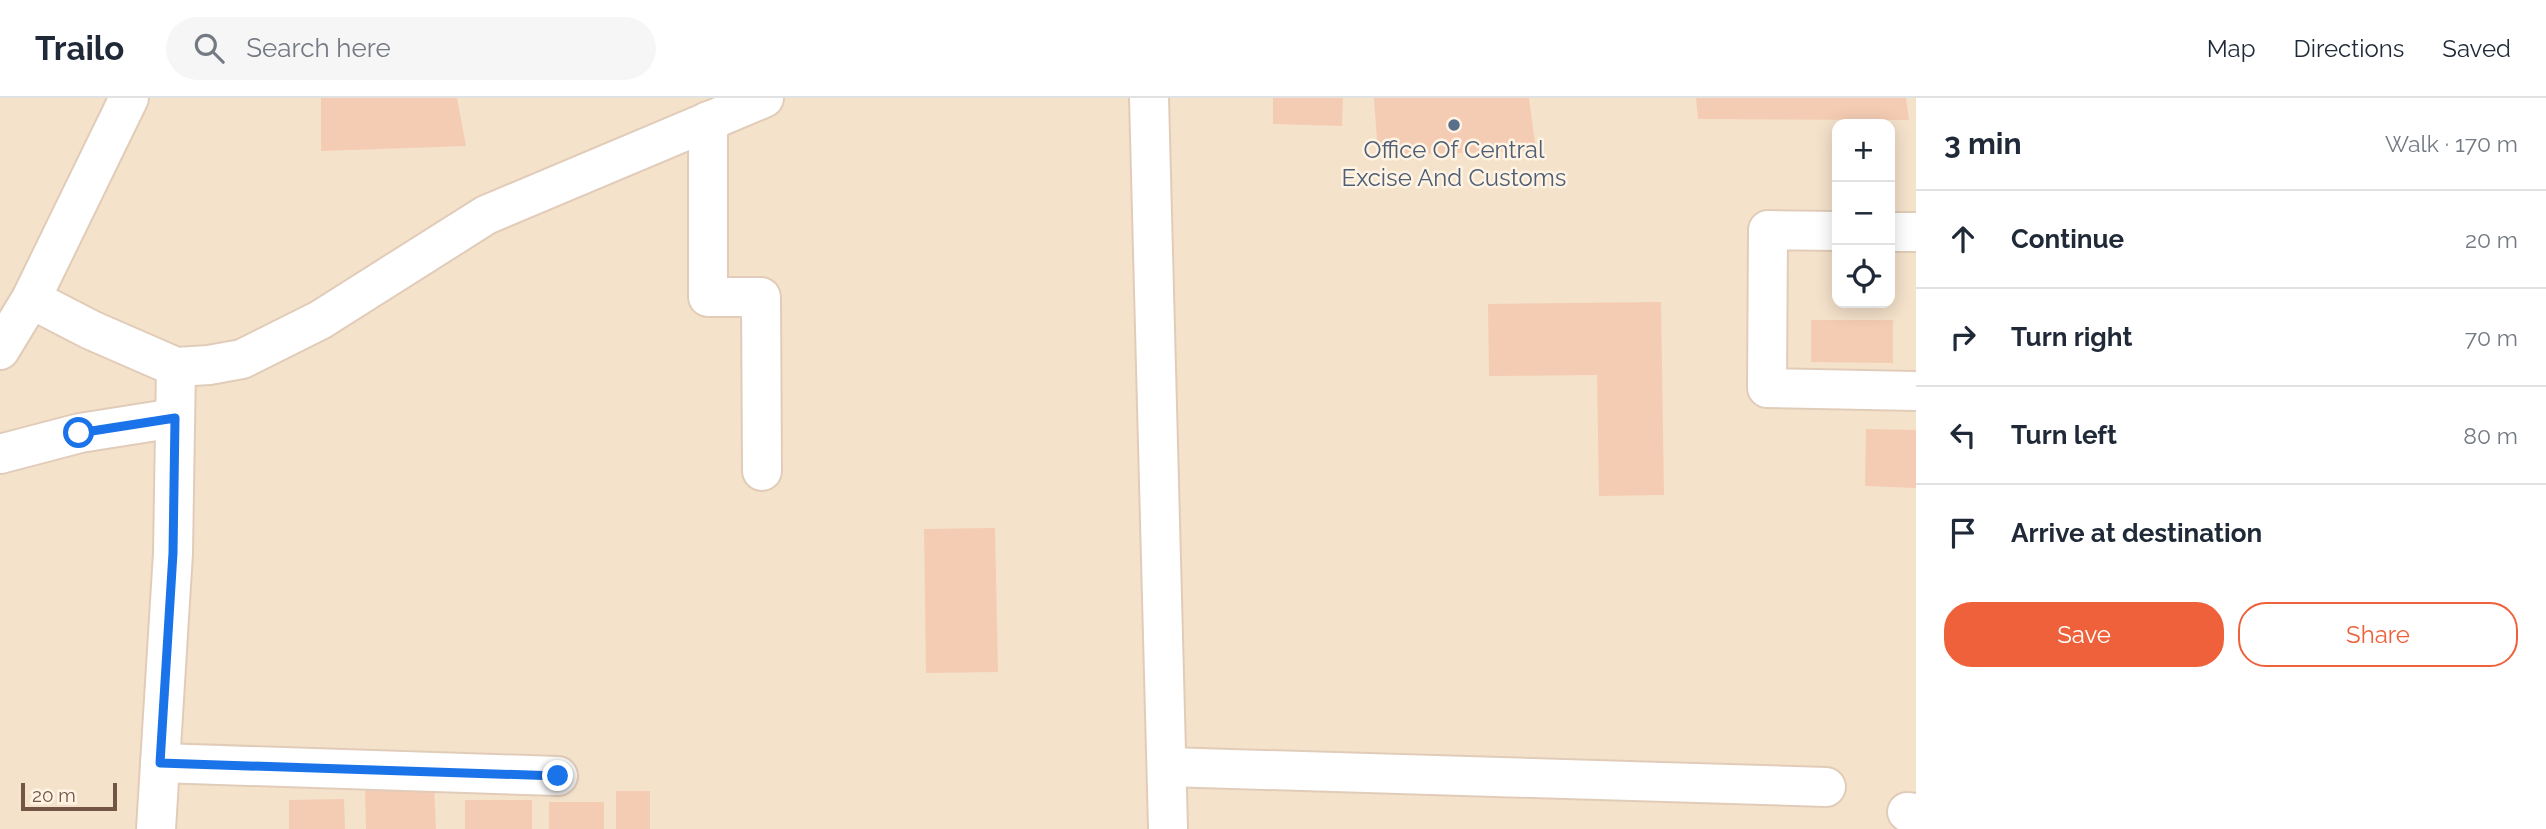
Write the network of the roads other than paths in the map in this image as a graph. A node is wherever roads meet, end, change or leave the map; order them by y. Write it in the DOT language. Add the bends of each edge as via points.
graph roads {
  1 [pos="129,98"];
  2 [pos="764,98"];
  3 [pos="1149,98"];
  4 [pos="708,121"];
  5 [pos="1832,231"];
  6 [pos="1895,232"];
  7 [pos="1916,232"];
  8 [pos="31,299"];
  9 [pos="0,350"];
  10 [pos="176,367"];
  11 [pos="1916,391"];
  12 [pos="175,418"];
  13 [pos="0,454"];
  14 [pos="762,471"];
  15 [pos="160,763"];
  16 [pos="1168,767"];
  17 [pos="558,776"];
  18 [pos="1826,787"];
  19 [pos="156,829"];
  20 [pos="1168,829"];
  1 -- 8 [label="street"];
  2 -- 4 [label="street"];
  3 -- 16 [label="street"];
  4 -- 10 [label="street" via="486,215 320,320 242,359"];
  4 -- 14 [label="street" via="708,297 761,297"];
  5 -- 11 [label="street" via="1768,230 1767,388"];
  6 -- 7 [label="street"];
  8 -- 9 [label="street"];
  8 -- 10 [label="street"];
  10 -- 12 [label="street"];
  12 -- 13 [label="street" via="79,433"];
  12 -- 15 [label="street" via="173,553"];
  15 -- 17 [label="street"];
  15 -- 19 [label="street"];
  16 -- 18 [label="street"];
  16 -- 20 [label="street"];
}
